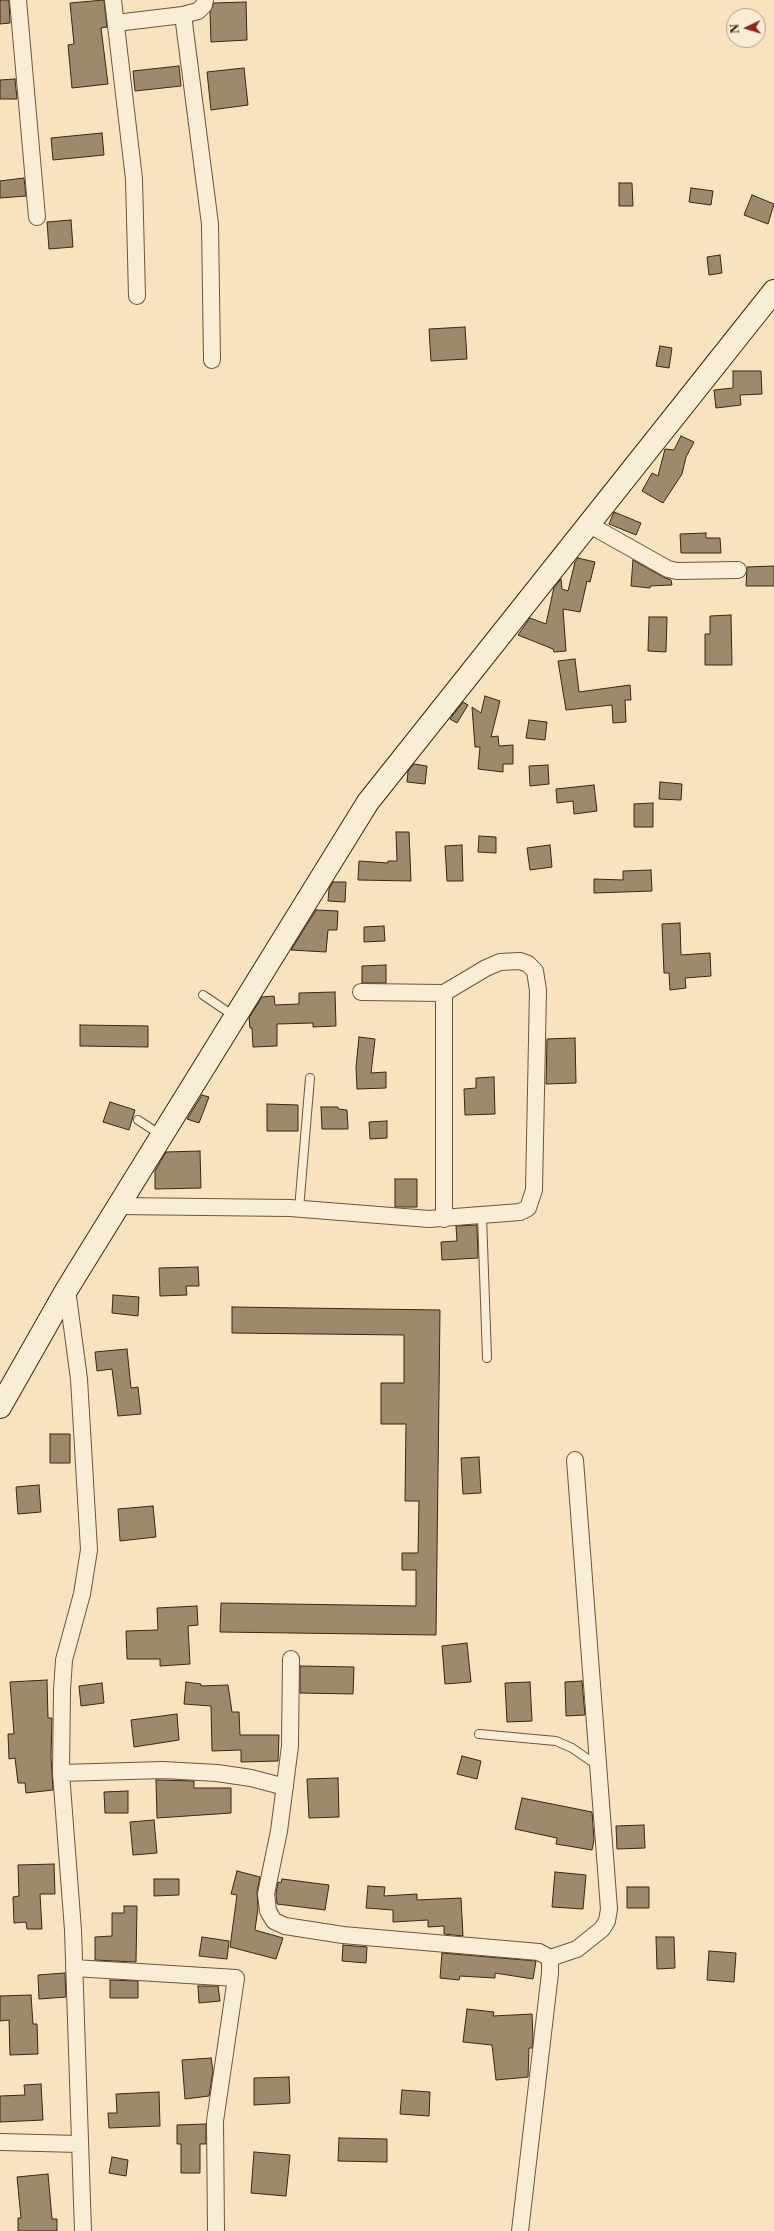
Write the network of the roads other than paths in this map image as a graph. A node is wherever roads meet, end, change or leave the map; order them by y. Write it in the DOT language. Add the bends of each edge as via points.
graph roads {
  1 [pos="18,0"];
  2 [pos="113,0"];
  3 [pos="206,0"];
  4 [pos="183,15"];
  5 [pos="116,23"];
  6 [pos="38,217"];
  7 [pos="774,290"];
  8 [pos="137,296"];
  9 [pos="212,360"];
  10 [pos="588,524"];
  11 [pos="738,570"];
  12 [pos="361,992"];
  13 [pos="444,993"];
  14 [pos="203,995"];
  15 [pos="230,1013"];
  16 [pos="310,1078"];
  17 [pos="138,1120"];
  18 [pos="155,1131"];
  19 [pos="118,1206"];
  20 [pos="299,1209"];
  21 [pos="482,1216"];
  22 [pos="444,1218"];
  23 [pos="67,1289"];
  24 [pos="487,1358"];
  25 [pos="0,1407"];
  26 [pos="575,1460"];
  27 [pos="291,1659"];
  28 [pos="479,1734"];
  29 [pos="599,1767"];
  30 [pos="61,1773"];
  31 [pos="285,1787"];
  32 [pos="550,1958"];
  33 [pos="74,1968"];
  34 [pos="0,2142"];
  35 [pos="80,2144"];
  36 [pos="83,2231"];
  37 [pos="216,2231"];
  38 [pos="520,2231"];
  1 -- 6 [label="street"];
  2 -- 5 [label="street"];
  3 -- 4 [label="street" via="198,11"];
  4 -- 5 [label="street"];
  4 -- 9 [label="street" via="210,224"];
  5 -- 8 [label="street" via="134,179"];
  7 -- 10 [label="street"];
  10 -- 11 [label="street" via="668,569"];
  10 -- 15 [label="street" via="368,802"];
  12 -- 13 [label="street"];
  13 -- 21 [label="street" via="500,962 520,961 535,971 533,1197 528,1208 520,1212"];
  13 -- 22 [label="street"];
  14 -- 15 [label="lane"];
  15 -- 18 [label="street"];
  16 -- 20 [label="lane"];
  17 -- 18 [label="lane"];
  18 -- 19 [label="street"];
  19 -- 20 [label="street"];
  19 -- 23 [label="street"];
  20 -- 22 [label="street"];
  21 -- 22 [label="street"];
  21 -- 24 [label="lane"];
  23 -- 25 [label="street"];
  23 -- 30 [label="street" via="79,1379 89,1550 82,1594 64,1660"];
  26 -- 29 [label="street"];
  27 -- 31 [label="street" via="290,1746"];
  28 -- 29 [label="lane" via="556,1741 572,1748"];
  29 -- 32 [label="street" via="609,1894 607,1921 602,1929 577,1949"];
  30 -- 31 [label="street" via="163,1770 216,1773 251,1778"];
  30 -- 33 [label="street"];
  31 -- 32 [label="street" via="266,1894 268,1912 274,1921 285,1926 343,1935 539,1952"];
  32 -- 38 [label="street"];
  33 -- 35 [label="street"];
  33 -- 37 [label="street" via="236,1978 215,2121"];
  34 -- 35 [label="street"];
  35 -- 36 [label="street"];
}
